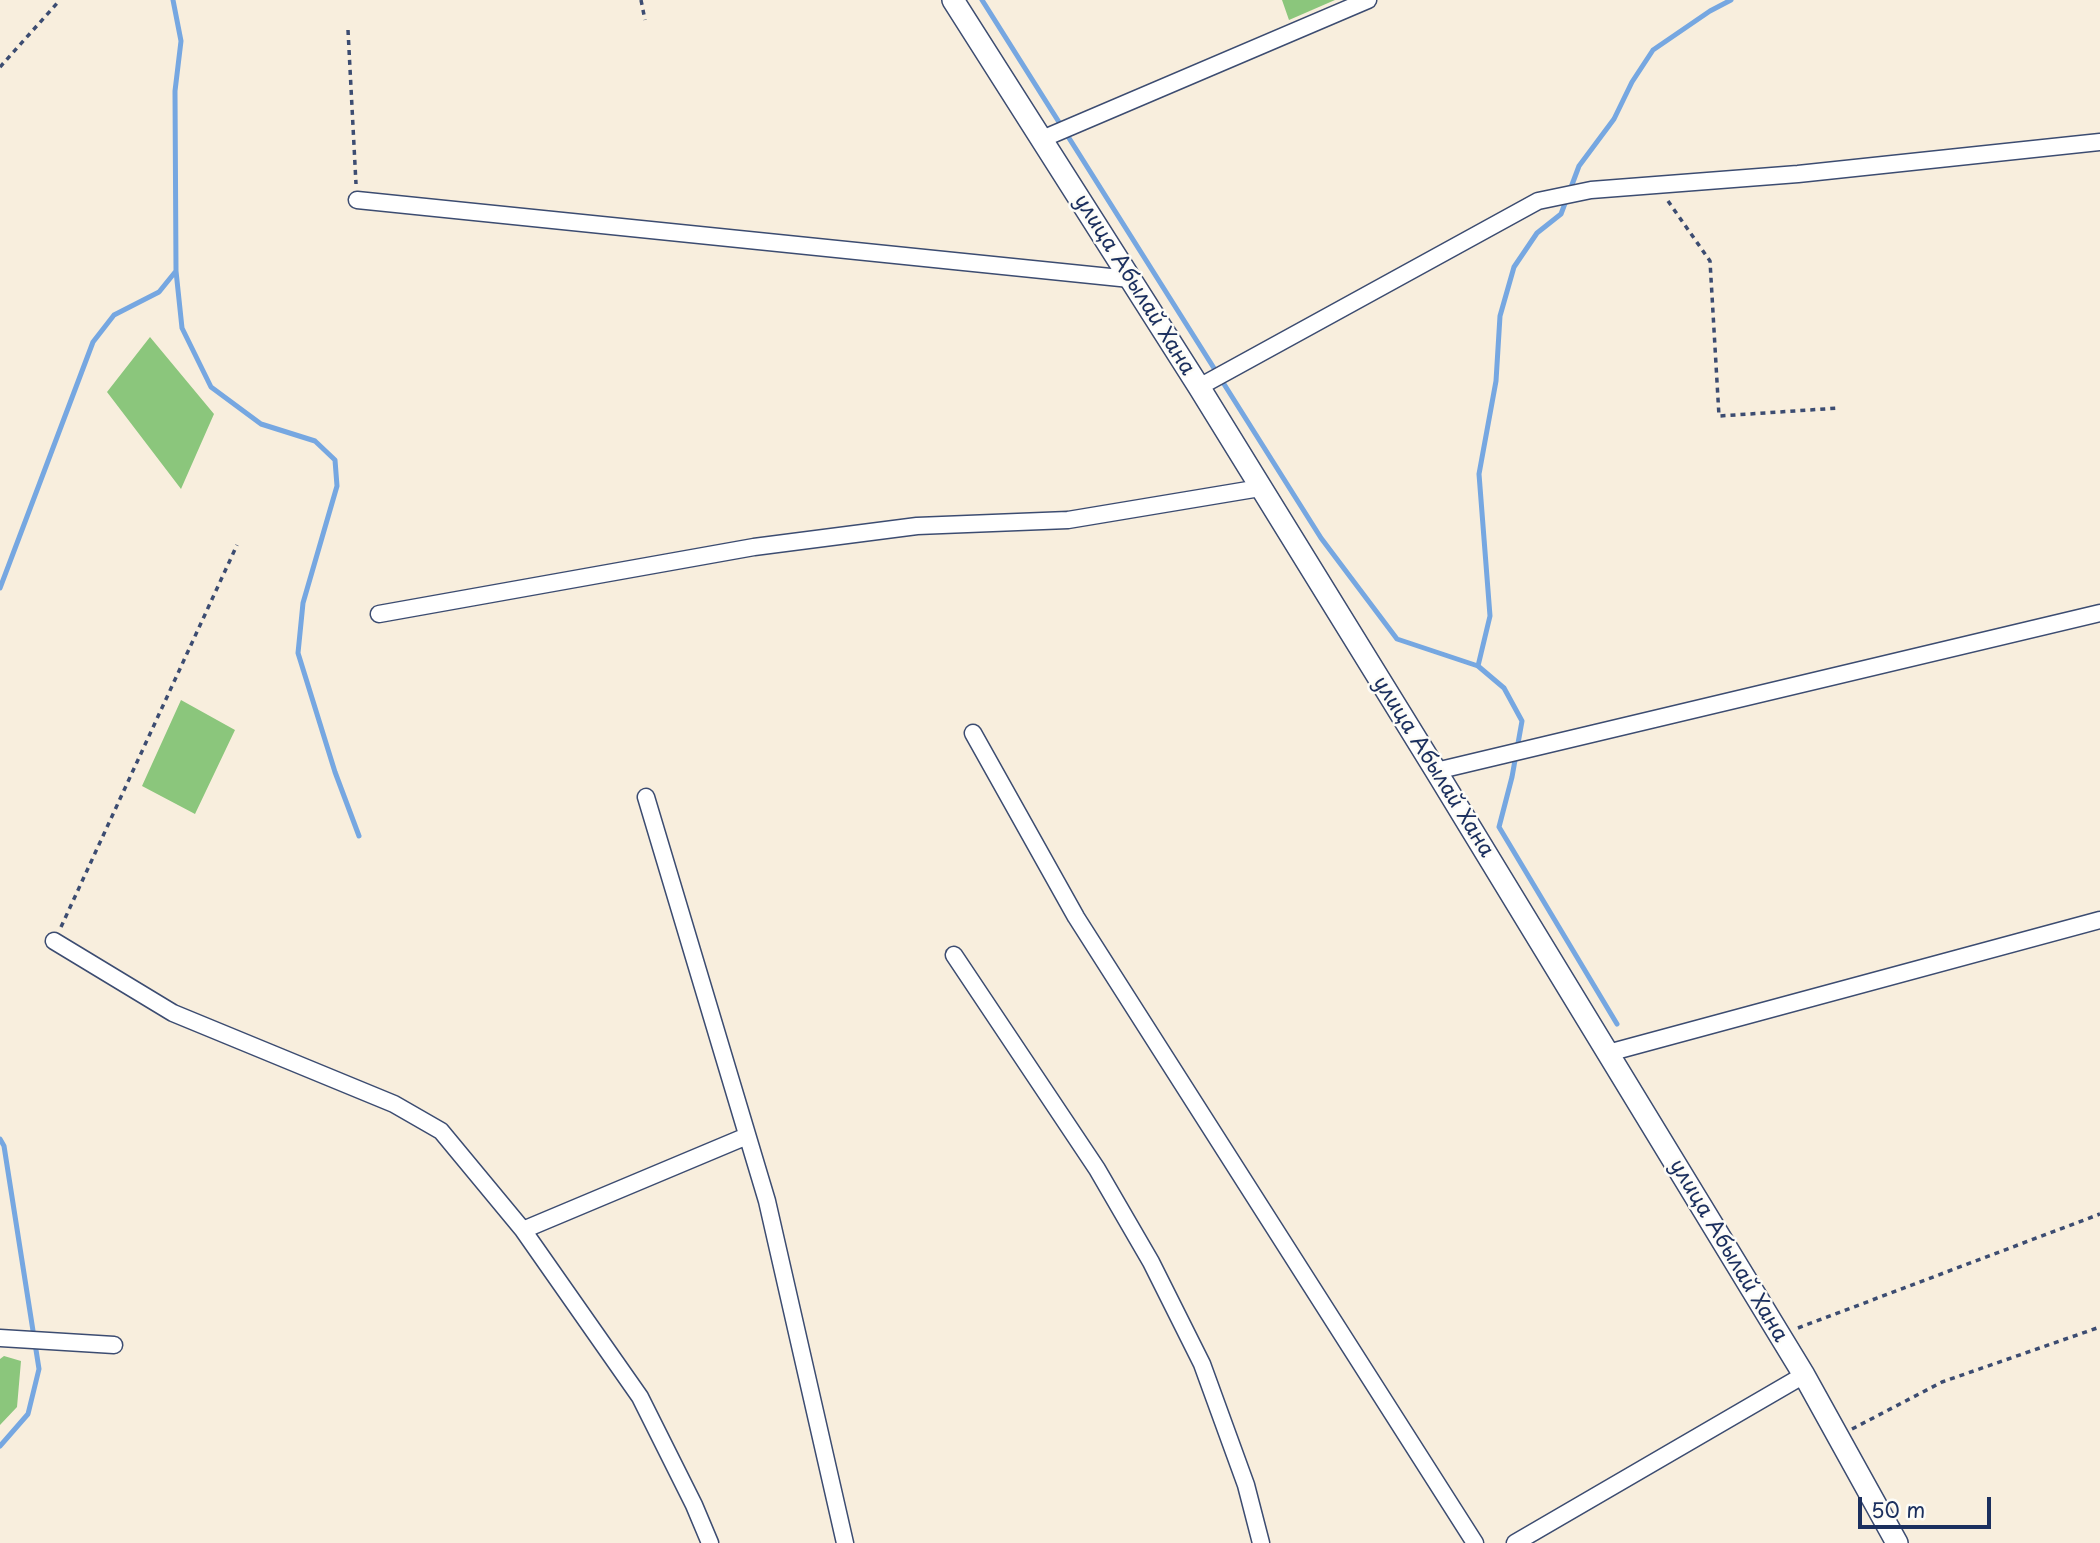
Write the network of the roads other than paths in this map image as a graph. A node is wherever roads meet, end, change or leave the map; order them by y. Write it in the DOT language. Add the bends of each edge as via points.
graph roads {
  1 [pos="953,0"];
  2 [pos="1368,0"];
  3 [pos="1042,139"];
  4 [pos="2100,142"];
  5 [pos="357,200"];
  6 [pos="1130,279"];
  7 [pos="1199,387"];
  8 [pos="1260,488"];
  9 [pos="2100,613"];
  10 [pos="379,614"];
  11 [pos="973,733"];
  12 [pos="1436,771"];
  13 [pos="646,797"];
  14 [pos="2100,920"];
  15 [pos="54,942"];
  16 [pos="954,955"];
  17 [pos="1608,1053"];
  18 [pos="747,1136"];
  19 [pos="523,1230"];
  20 [pos="0,1338"];
  21 [pos="114,1345"];
  22 [pos="1804,1375"];
  23 [pos="710,1543"];
  24 [pos="845,1543"];
  25 [pos="1261,1543"];
  26 [pos="1475,1543"];
  27 [pos="1515,1543"];
  28 [pos="1897,1543"];
  1 -- 3 [label="main road, улица Абылай Хана"];
  2 -- 3 [label="street"];
  3 -- 6 [label="main road, улица Абылай Хана"];
  4 -- 7 [label="street" via="1798,174 1591,190 1538,201"];
  5 -- 6 [label="street"];
  6 -- 7 [label="main road, улица Абылай Хана"];
  7 -- 8 [label="main road, улица Абылай Хана"];
  8 -- 10 [label="street" via="1068,520 917,526 754,547"];
  8 -- 12 [label="main road, улица Абылай Хана"];
  9 -- 12 [label="street"];
  11 -- 26 [label="street" via="1076,917"];
  12 -- 17 [label="main road, улица Абылай Хана"];
  13 -- 18 [label="street"];
  14 -- 17 [label="street"];
  15 -- 19 [label="street" via="173,1013 394,1104 441,1131"];
  16 -- 25 [label="street" via="1097,1169 1151,1262 1202,1364"];
  17 -- 22 [label="main road, улица Абылай Хана"];
  18 -- 19 [label="street"];
  18 -- 24 [label="street" via="767,1201"];
  19 -- 23 [label="street" via="640,1397"];
  20 -- 21 [label="street"];
  22 -- 27 [label="street"];
  22 -- 28 [label="main road, улица Абылай Хана"];
}
